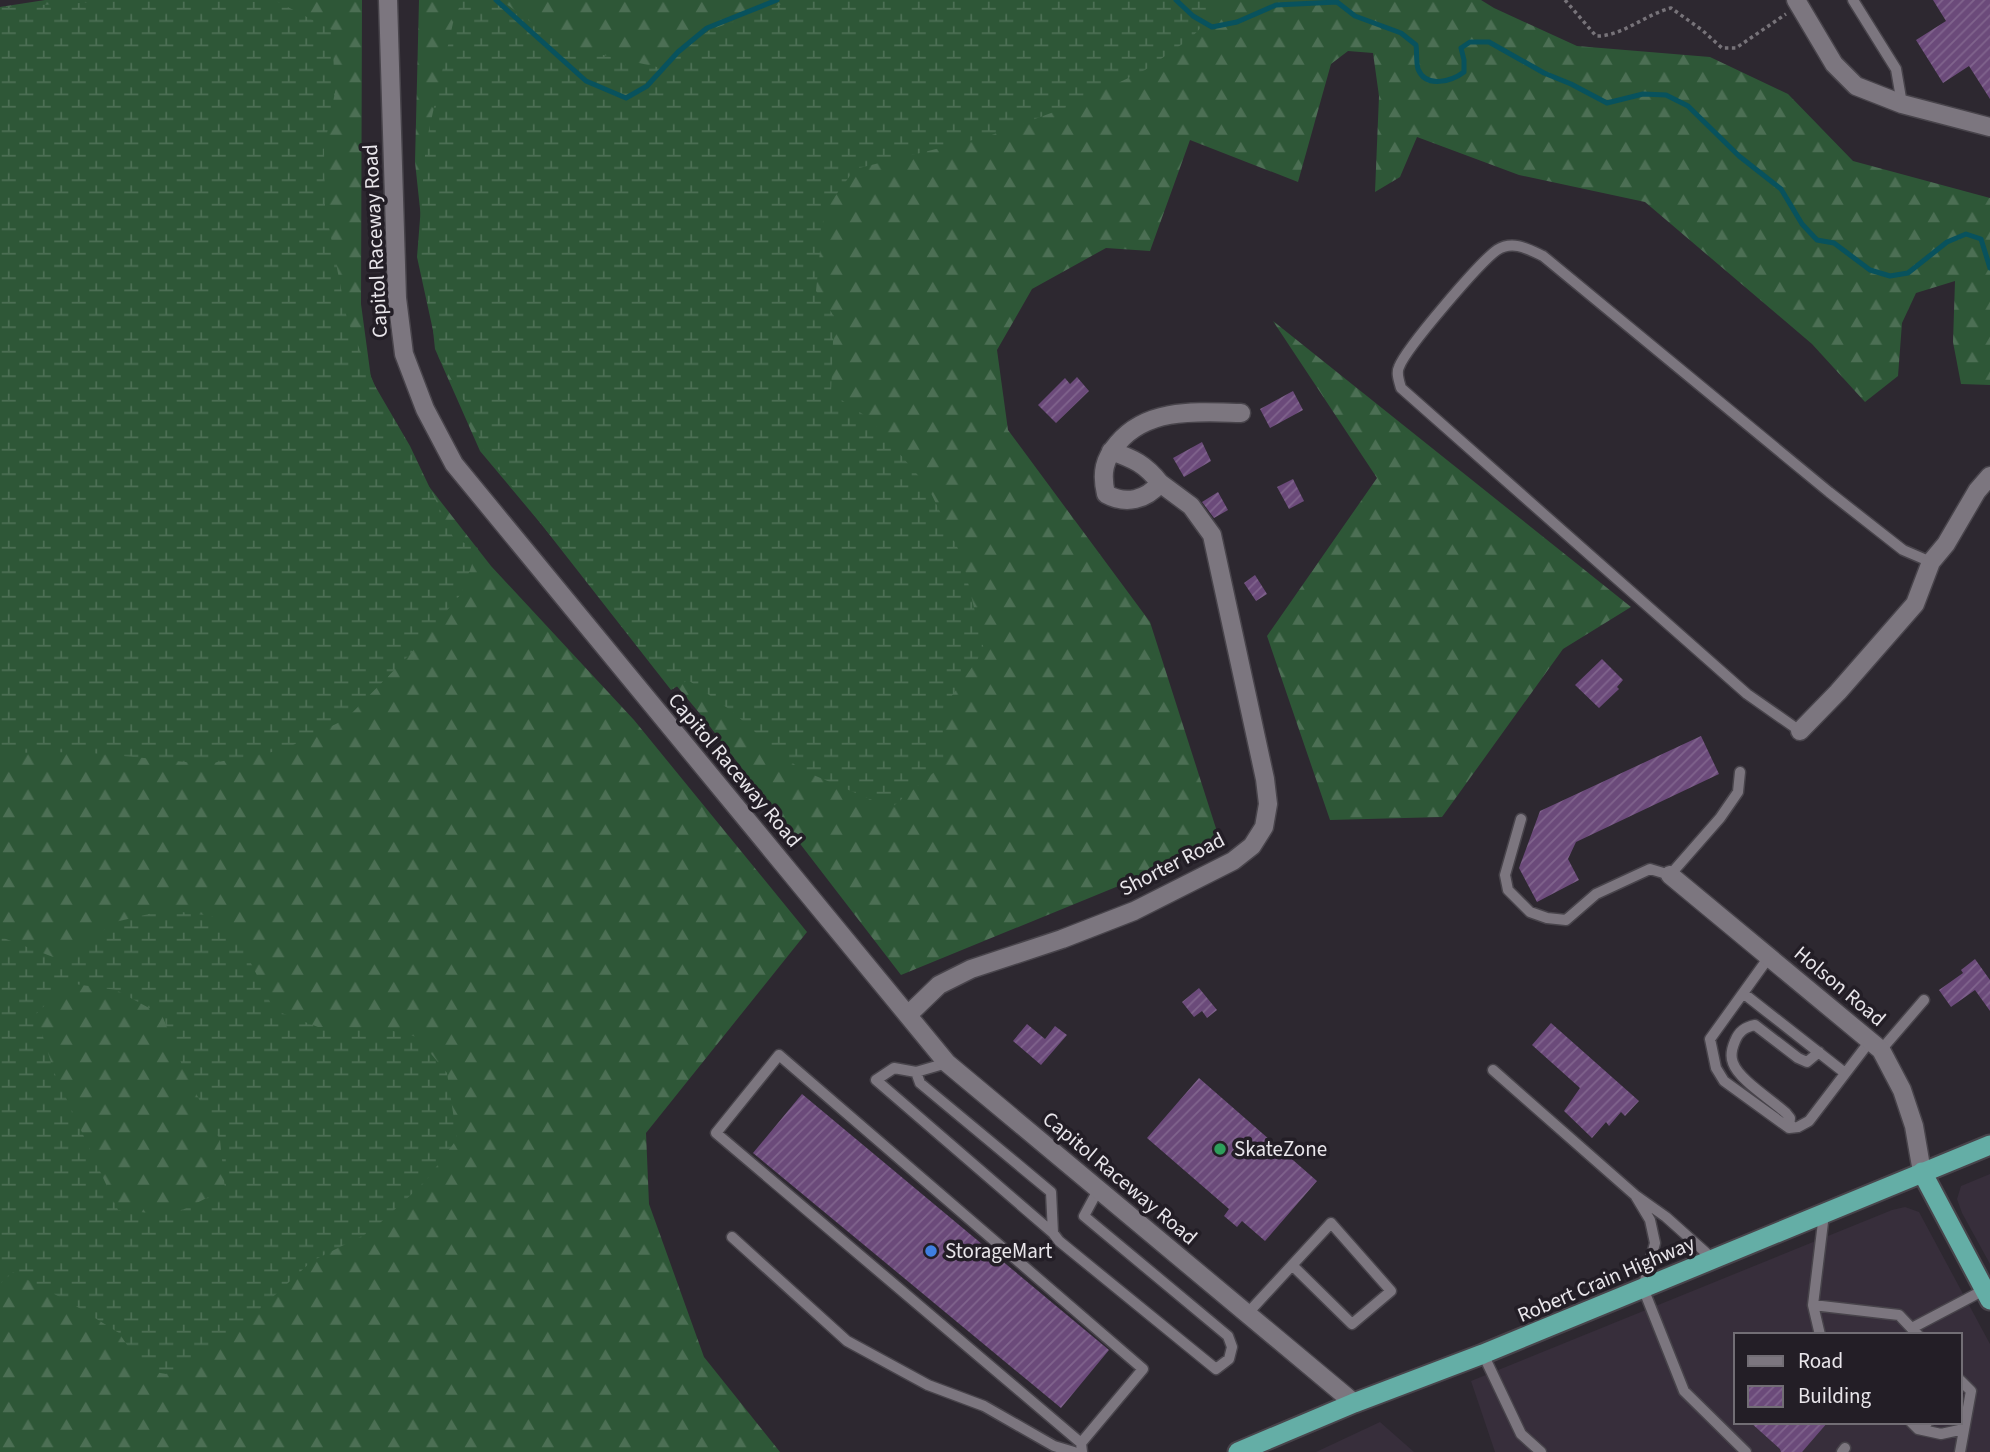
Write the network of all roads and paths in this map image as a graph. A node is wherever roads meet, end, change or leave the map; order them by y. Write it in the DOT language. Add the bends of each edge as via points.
graph roads {
  1 [pos="388,0"];
  2 [pos="1565,0"];
  3 [pos="1853,0"];
  4 [pos="1797,3"];
  5 [pos="1902,104"];
  6 [pos="1990,127"];
  7 [pos="1241,413"];
  8 [pos="1111,451"];
  9 [pos="1990,476"];
  10 [pos="1160,483"];
  11 [pos="1931,562"];
  12 [pos="1800,731"];
  13 [pos="1740,772"];
  14 [pos="1521,819"];
  15 [pos="1670,875"];
  16 [pos="1769,957"];
  17 [pos="1743,993"];
  18 [pos="1924,1000"];
  19 [pos="908,1015"];
  20 [pos="1875,1045"];
  21 [pos="1819,1052"];
  22 [pos="947,1063"];
  23 [pos="1493,1070"];
  24 [pos="916,1072"];
  25 [pos="1845,1073"];
  26 [pos="1789,1128"];
  27 [pos="1990,1145"];
  28 [pos="1922,1172"];
  29 [pos="1098,1190"];
  30 [pos="1635,1195"];
  31 [pos="1825,1213"];
  32 [pos="1053,1233"];
  33 [pos="732,1237"];
  34 [pos="1713,1259"];
  35 [pos="1292,1265"];
  36 [pos="1643,1287"];
  37 [pos="1988,1297"];
  38 [pos="1813,1306"];
  39 [pos="1247,1314"];
  40 [pos="1915,1331"];
  41 [pos="1820,1333"];
  42 [pos="1483,1354"];
  43 [pos="1962,1386"];
  44 [pos="1354,1403"];
  45 [pos="1914,1426"];
  46 [pos="1964,1429"];
  47 [pos="1082,1447"];
  48 [pos="1074,1452"];
  49 [pos="1238,1452"];
  50 [pos="1541,1452"];
  51 [pos="1746,1452"];
  52 [pos="1960,1452"];
  1 -- 19 [label="street, Capitol Raceway Road" via="397,298 404,354 430,420 454,464"];
  2 -- 4 [label="path" via="1596,36 1608,36 1671,8 1722,48 1736,48"];
  3 -- 5 [label="lane" via="1896,69"];
  4 -- 5 [label="street" via="1834,64 1856,86"];
  5 -- 6 [label="street"];
  7 -- 8 [label="street" via="1156,417 1127,432"];
  8 -- 10 [label="street, Shorter Road" via="1148,468"];
  8 -- 10 [label="street" via="1104,463 1106,494 1119,501 1136,499 1150,494"];
  9 -- 11 [label="street"];
  10 -- 19 [label="street, Shorter Road" via="1191,506 1212,535 1265,779 1268,804 1264,827 1252,846 1233,861 1134,911 971,969 939,985"];
  11 -- 12 [label="street" via="1915,604"];
  11 -- 12 [label="lane" via="1903,550 1543,256 1518,244 1498,250 1406,353 1397,370 1401,388 1747,694"];
  13 -- 15 [label="lane" via="1738,792"];
  14 -- 15 [label="lane" via="1505,875 1508,890 1530,912 1566,920 1596,894 1650,869"];
  15 -- 16 [label="street, Holson Road"];
  16 -- 17 [label="lane"];
  16 -- 20 [label="street, Holson Road"];
  17 -- 21 [label="lane"];
  17 -- 26 [label="lane" via="1710,1040 1716,1068 1724,1081"];
  18 -- 20 [label="lane"];
  19 -- 22 [label="street, Capitol Raceway Road"];
  20 -- 25 [label="lane"];
  20 -- 28 [label="street, Holson Road" via="1906,1102"];
  21 -- 25 [label="lane"];
  21 -- 26 [label="lane" via="1807,1062 1755,1025 1745,1027 1731,1049 1738,1072 1786,1112"];
  22 -- 24 [label="lane"];
  22 -- 29 [label="street, Capitol Raceway Road"];
  23 -- 30 [label="lane"];
  24 -- 32 [label="lane" via="920,1083 1051,1192"];
  24 -- 32 [label="lane" via="894,1068 876,1080"];
  25 -- 26 [label="lane" via="1809,1121"];
  27 -- 28 [label="highway, Robert Crain Highway"];
  28 -- 31 [label="highway, Robert Crain Highway"];
  28 -- 37 [label="highway"];
  29 -- 32 [label="lane" via="1084,1216 1228,1336 1232,1347 1229,1359 1216,1369"];
  29 -- 39 [label="street, Capitol Raceway Road"];
  30 -- 34 [label="lane"];
  30 -- 36 [label="lane" via="1650,1220 1655,1243"];
  31 -- 34 [label="highway, Robert Crain Highway"];
  31 -- 38 [label="lane"];
  33 -- 48 [label="lane" via="846,1340 928,1385 984,1406 1054,1446"];
  34 -- 36 [label="highway, Robert Crain Highway"];
  35 -- 35 [label="lane" via="1331,1223 1391,1291 1352,1324"];
  35 -- 39 [label="lane"];
  36 -- 42 [label="highway, Robert Crain Highway"];
  36 -- 51 [label="lane" via="1684,1391"];
  37 -- 40 [label="lane"];
  38 -- 40 [label="lane" via="1899,1314"];
  38 -- 41 [label="lane"];
  39 -- 44 [label="street, Capitol Raceway Road"];
  42 -- 44 [label="highway, Robert Crain Highway"];
  42 -- 50 [label="lane" via="1521,1434"];
  43 -- 46 [label="lane" via="1971,1391"];
  44 -- 49 [label="highway, Robert Crain Highway"];
  45 -- 46 [label="lane" via="1941,1434"];
  46 -- 52 [label="lane"];
  47 -- 47 [label="lane" via="1143,1368 779,1055 716,1133"];
}
